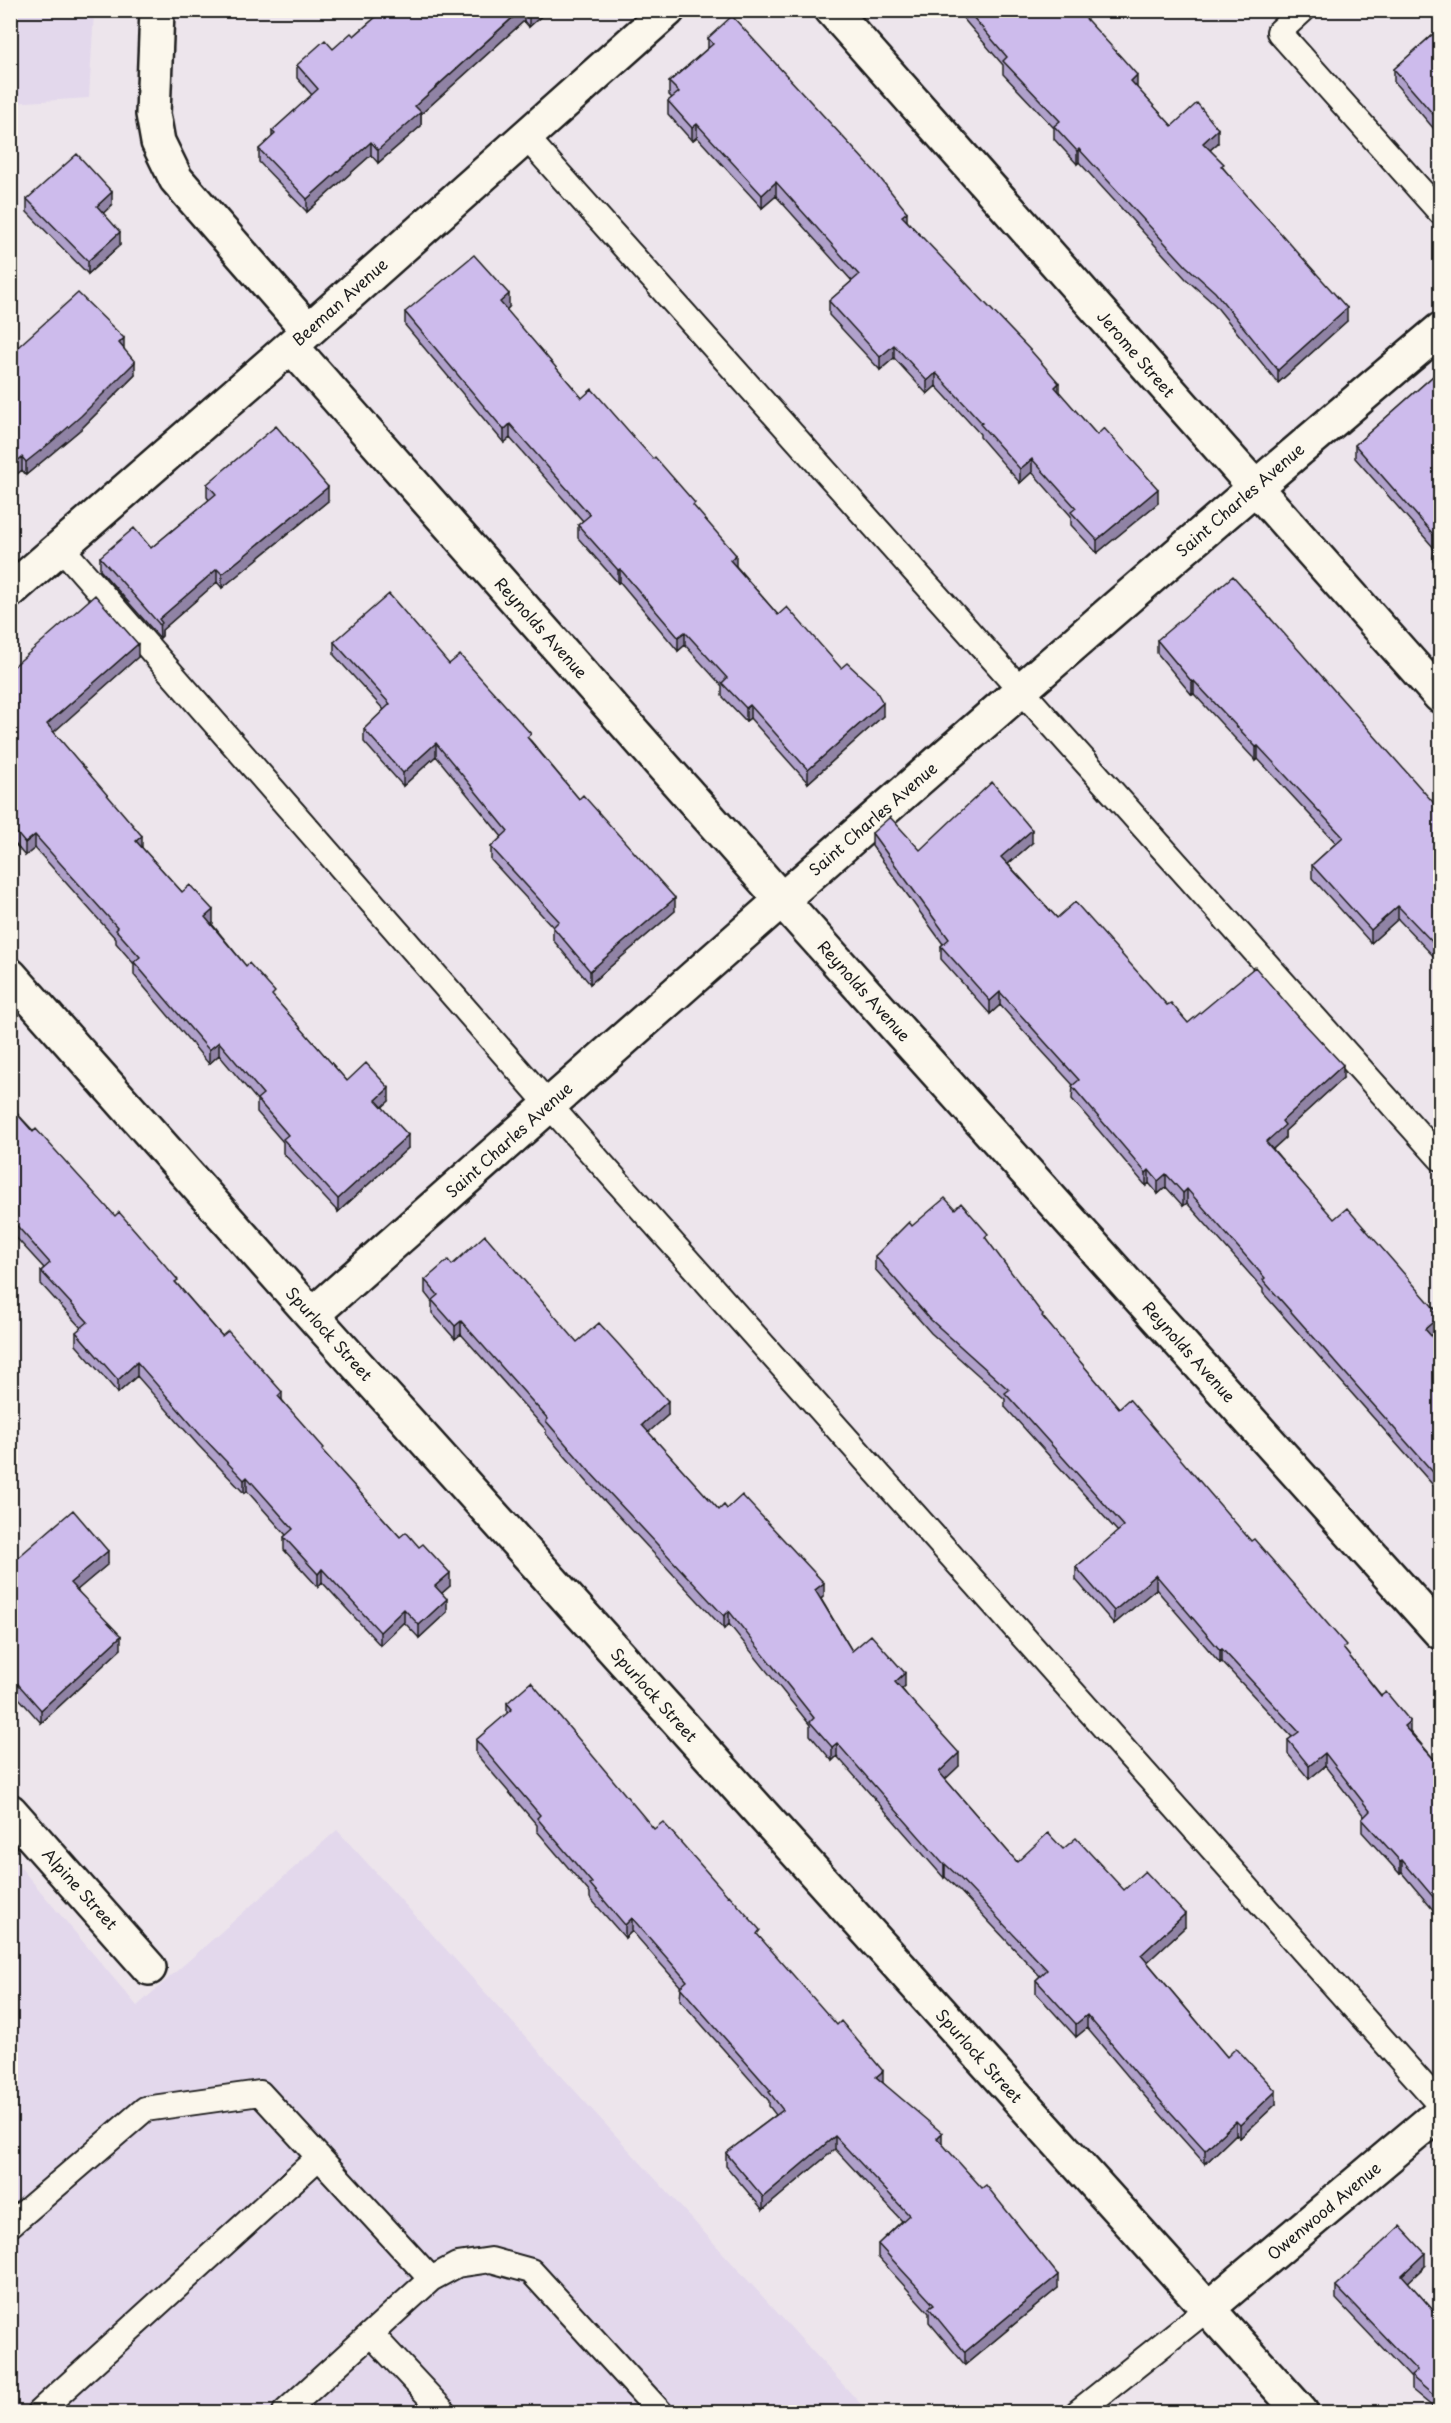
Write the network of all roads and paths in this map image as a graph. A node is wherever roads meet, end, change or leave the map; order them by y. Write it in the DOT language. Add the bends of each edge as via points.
graph roads {
  1 [pos="158,10"];
  2 [pos="832,10"];
  3 [pos="1303,10"];
  4 [pos="657,14"];
  5 [pos="526,137"];
  6 [pos="1440,212"];
  7 [pos="1440,330"];
  8 [pos="300,338"];
  9 [pos="1254,487"];
  10 [pos="60,546"];
  11 [pos="10,591"];
  12 [pos="1020,691"];
  13 [pos="1440,696"];
  14 [pos="781,899"];
  15 [pos="10,975"];
  16 [pos="549,1105"];
  17 [pos="1440,1158"];
  18 [pos="312,1315"];
  19 [pos="1440,1632"];
  20 [pos="10,1811"];
  21 [pos="149,1968"];
  22 [pos="1440,2104"];
  23 [pos="1440,2113"];
  24 [pos="318,2157"];
  25 [pos="10,2225"];
  26 [pos="431,2278"];
  27 [pos="1207,2309"];
  28 [pos="371,2334"];
  29 [pos="39,2412"];
  30 [pos="285,2412"];
  31 [pos="444,2412"];
  32 [pos="660,2412"];
  33 [pos="1078,2412"];
  34 [pos="1301,2412"];
  1 -- 8 [label="street, Reynolds Avenue" via="153,114 158,142 176,179"];
  2 -- 9 [label="street, Jerome Street"];
  3 -- 6 [label="lane" via="1279,32"];
  4 -- 5 [label="street, Beeman Avenue"];
  5 -- 8 [label="street, Beeman Avenue"];
  5 -- 12 [label="lane"];
  7 -- 9 [label="street, Saint Charles Avenue"];
  8 -- 10 [label="street, Beeman Avenue"];
  8 -- 14 [label="street, Reynolds Avenue"];
  9 -- 12 [label="street, Saint Charles Avenue"];
  9 -- 13 [label="street, Jerome Street"];
  10 -- 11 [label="street, Beeman Avenue"];
  10 -- 16 [label="lane"];
  12 -- 14 [label="street, Saint Charles Avenue"];
  12 -- 17 [label="lane"];
  14 -- 16 [label="street, Saint Charles Avenue"];
  14 -- 19 [label="street, Reynolds Avenue"];
  15 -- 18 [label="street, Spurlock Street"];
  16 -- 18 [label="street, Saint Charles Avenue"];
  16 -- 22 [label="lane"];
  18 -- 27 [label="street, Spurlock Street"];
  20 -- 21 [label="street, Alpine Street"];
  23 -- 27 [label="street, Owenwood Avenue"];
  24 -- 25 [label="lane" via="260,2093 145,2109"];
  24 -- 26 [label="lane"];
  24 -- 29 [label="lane"];
  26 -- 28 [label="lane"];
  26 -- 32 [label="lane" via="456,2265 491,2260 531,2271"];
  27 -- 33 [label="lane"];
  27 -- 34 [label="street, Spurlock Street"];
  28 -- 30 [label="lane"];
  28 -- 31 [label="lane"];
}
